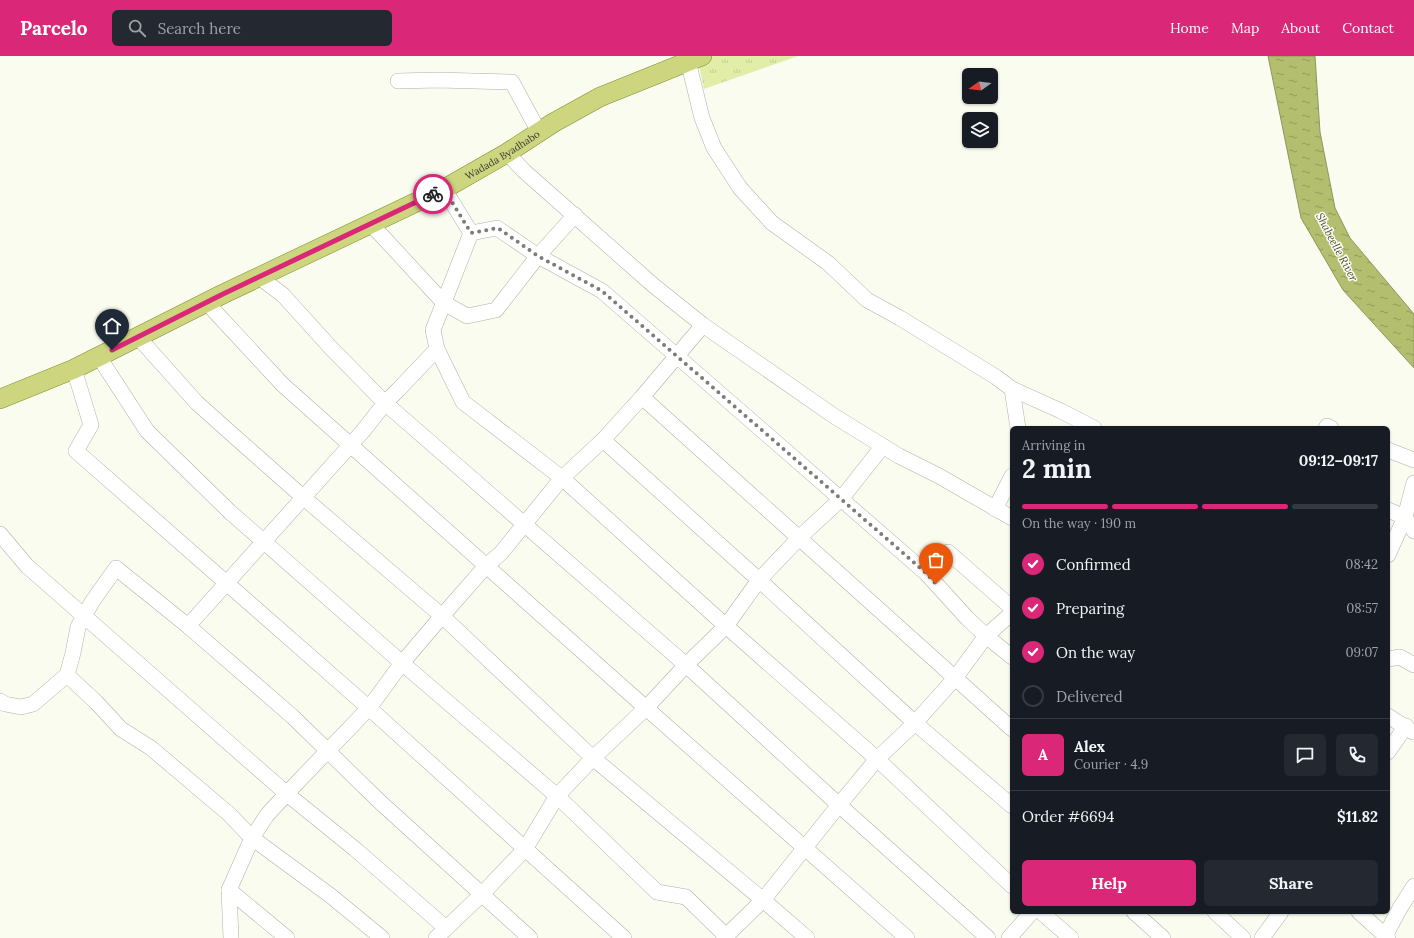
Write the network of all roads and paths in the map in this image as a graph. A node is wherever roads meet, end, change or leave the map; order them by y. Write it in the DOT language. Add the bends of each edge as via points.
graph roads {
  1 [pos="695,58"];
  2 [pos="398,81"];
  3 [pos="539,132"];
  4 [pos="507,153"];
  5 [pos="444,189"];
  6 [pos="575,215"];
  7 [pos="371,224"];
  8 [pos="471,233"];
  9 [pos="538,256"];
  10 [pos="259,277"];
  11 [pos="206,302"];
  12 [pos="444,303"];
  13 [pos="703,325"];
  14 [pos="138,337"];
  15 [pos="437,349"];
  16 [pos="677,356"];
  17 [pos="99,357"];
  18 [pos="74,369"];
  19 [pos="1012,390"];
  20 [pos="642,397"];
  21 [pos="0,399"];
  22 [pos="384,403"];
  23 [pos="1018,426"];
  24 [pos="1090,426"];
  25 [pos="603,440"];
  26 [pos="350,445"];
  27 [pos="883,446"];
  28 [pos="1390,451"];
  29 [pos="1414,460"];
  30 [pos="562,478"];
  31 [pos="1010,480"];
  32 [pos="1414,483"];
  33 [pos="304,498"];
  34 [pos="841,499"];
  35 [pos="995,509"];
  36 [pos="1390,511"];
  37 [pos="1010,517"];
  38 [pos="1405,517"];
  39 [pos="525,525"];
  40 [pos="1414,531"];
  41 [pos="0,534"];
  42 [pos="800,537"];
  43 [pos="264,542"];
  44 [pos="1390,551"];
  45 [pos="486,566"];
  46 [pos="926,573"];
  47 [pos="759,580"];
  48 [pos="226,583"];
  49 [pos="1010,606"];
  50 [pos="1010,615"];
  51 [pos="84,616"];
  52 [pos="442,616"];
  53 [pos="188,626"];
  54 [pos="726,626"];
  55 [pos="986,636"];
  56 [pos="1010,654"];
  57 [pos="1390,659"];
  58 [pos="402,663"];
  59 [pos="686,665"];
  60 [pos="1414,665"];
  61 [pos="67,675"];
  62 [pos="955,678"];
  63 [pos="0,701"];
  64 [pos="369,708"];
  65 [pos="646,708"];
  66 [pos="1390,717"];
  67 [pos="915,723"];
  68 [pos="1010,727"];
  69 [pos="1410,729"];
  70 [pos="1390,750"];
  71 [pos="328,751"];
  72 [pos="593,758"];
  73 [pos="877,759"];
  74 [pos="287,794"];
  75 [pos="557,796"];
  76 [pos="1010,804"];
  77 [pos="839,805"];
  78 [pos="252,838"];
  79 [pos="804,848"];
  80 [pos="525,849"];
  81 [pos="1010,884"];
  82 [pos="1414,886"];
  83 [pos="229,890"];
  84 [pos="482,894"];
  85 [pos="763,900"];
  86 [pos="1030,914"];
  87 [pos="1043,914"];
  88 [pos="1136,914"];
  89 [pos="1217,914"];
  90 [pos="1280,914"];
  91 [pos="1361,914"];
  92 [pos="441,933"];
  93 [pos="725,937"];
  94 [pos="1386,937"];
  95 [pos="231,938"];
  96 [pos="287,938"];
  97 [pos="382,938"];
  98 [pos="530,938"];
  99 [pos="624,938"];
  100 [pos="807,938"];
  101 [pos="907,938"];
  102 [pos="988,938"];
  103 [pos="1009,938"];
  104 [pos="1071,938"];
  105 [pos="1163,938"];
  106 [pos="1243,938"];
  107 [pos="1262,938"];
  1 -- 3 [label="main road, Wadada Byadhabo" via="600,97"];
  1 -- 19 [label="street" via="702,118 714,148 740,188 772,223 828,263 867,300 996,377"];
  2 -- 3 [label="street" via="512,82"];
  3 -- 4 [label="main road, Wadada Byadhabo"];
  4 -- 5 [label="main road, Wadada Byadhabo"];
  4 -- 6 [label="street"];
  5 -- 7 [label="main road, Wadada Byadhabo"];
  5 -- 8 [label="street"];
  6 -- 9 [label="street"];
  6 -- 13 [label="street" via="653,285"];
  7 -- 10 [label="main road, Wadada Byadhabo"];
  7 -- 12 [label="street"];
  8 -- 9 [label="street" via="498,228"];
  8 -- 12 [label="street"];
  9 -- 12 [label="street" via="496,310 467,316"];
  9 -- 16 [label="street" via="602,291"];
  10 -- 11 [label="main road, Wadada Byadhabo"];
  10 -- 22 [label="street" via="283,295"];
  11 -- 14 [label="main road, Wadada Byadhabo"];
  11 -- 26 [label="street" via="284,385"];
  12 -- 15 [label="street" via="433,330"];
  13 -- 16 [label="street"];
  13 -- 27 [label="street" via="834,416"];
  14 -- 17 [label="main road, Wadada Byadhabo"];
  14 -- 33 [label="street" via="197,403"];
  15 -- 22 [label="street"];
  15 -- 30 [label="street" via="463,402"];
  16 -- 20 [label="street"];
  16 -- 34 [label="street"];
  17 -- 18 [label="main road, Wadada Byadhabo"];
  17 -- 43 [label="street" via="147,431"];
  18 -- 21 [label="main road, Wadada Byadhabo"];
  18 -- 48 [label="street" via="91,425 76,451"];
  19 -- 23 [label="street"];
  19 -- 24 [label="street"];
  20 -- 25 [label="street"];
  20 -- 42 [label="street"];
  22 -- 26 [label="street"];
  22 -- 39 [label="street"];
  25 -- 30 [label="street"];
  25 -- 47 [label="street"];
  26 -- 33 [label="street"];
  26 -- 45 [label="street"];
  27 -- 34 [label="street"];
  27 -- 35 [label="street"];
  28 -- 29 [label="street"];
  30 -- 39 [label="street"];
  30 -- 54 [label="street"];
  31 -- 35 [label="street"];
  32 -- 38 [label="street"];
  33 -- 43 [label="street"];
  33 -- 52 [label="street"];
  34 -- 42 [label="street"];
  34 -- 46 [label="street"];
  35 -- 37 [label="street"];
  36 -- 38 [label="street"];
  38 -- 40 [label="street"];
  38 -- 44 [label="street"];
  39 -- 45 [label="street"];
  39 -- 59 [label="street"];
  41 -- 51 [label="street" via="27,566"];
  42 -- 47 [label="street"];
  42 -- 62 [label="street"];
  43 -- 48 [label="street"];
  43 -- 58 [label="street"];
  45 -- 52 [label="street"];
  45 -- 65 [label="street"];
  46 -- 49 [label="street" via="948,552"];
  46 -- 55 [label="street" via="966,618"];
  47 -- 54 [label="street"];
  47 -- 67 [label="street"];
  48 -- 53 [label="street"];
  48 -- 64 [label="street"];
  50 -- 55 [label="street"];
  51 -- 53 [label="street" via="116,568"];
  51 -- 61 [label="street" via="78,627"];
  51 -- 74 [label="street"];
  52 -- 58 [label="street"];
  52 -- 72 [label="street"];
  53 -- 71 [label="street" via="288,712"];
  54 -- 59 [label="street"];
  54 -- 73 [label="street"];
  55 -- 56 [label="street"];
  55 -- 62 [label="street"];
  57 -- 60 [label="street" via="1400,657"];
  58 -- 64 [label="street"];
  58 -- 75 [label="street"];
  59 -- 65 [label="street"];
  59 -- 77 [label="street"];
  61 -- 63 [label="street" via="34,704 21,707"];
  61 -- 78 [label="street" via="121,729 151,748 229,814"];
  62 -- 67 [label="street"];
  62 -- 68 [label="street"];
  64 -- 71 [label="street"];
  64 -- 80 [label="street"];
  65 -- 72 [label="street"];
  65 -- 79 [label="street"];
  66 -- 69 [label="street"];
  67 -- 73 [label="street"];
  67 -- 76 [label="street"];
  69 -- 70 [label="street"];
  71 -- 74 [label="street"];
  71 -- 84 [label="street"];
  72 -- 75 [label="street"];
  72 -- 85 [label="street"];
  73 -- 77 [label="street"];
  73 -- 81 [label="street"];
  74 -- 78 [label="street"];
  74 -- 92 [label="street" via="355,849"];
  75 -- 80 [label="street"];
  75 -- 93 [label="street" via="657,892 686,897"];
  77 -- 79 [label="street"];
  77 -- 102 [label="street"];
  78 -- 83 [label="street"];
  78 -- 97 [label="street"];
  79 -- 85 [label="street"];
  79 -- 101 [label="street"];
  80 -- 84 [label="street"];
  80 -- 99 [label="street"];
  82 -- 94 [label="street"];
  83 -- 95 [label="street"];
  83 -- 96 [label="street"];
  84 -- 92 [label="street"];
  84 -- 98 [label="street"];
  85 -- 93 [label="street"];
  85 -- 100 [label="street"];
  86 -- 103 [label="street"];
  87 -- 104 [label="street"];
  88 -- 105 [label="street"];
  89 -- 106 [label="street"];
  90 -- 107 [label="street"];
  91 -- 94 [label="street"];
}
